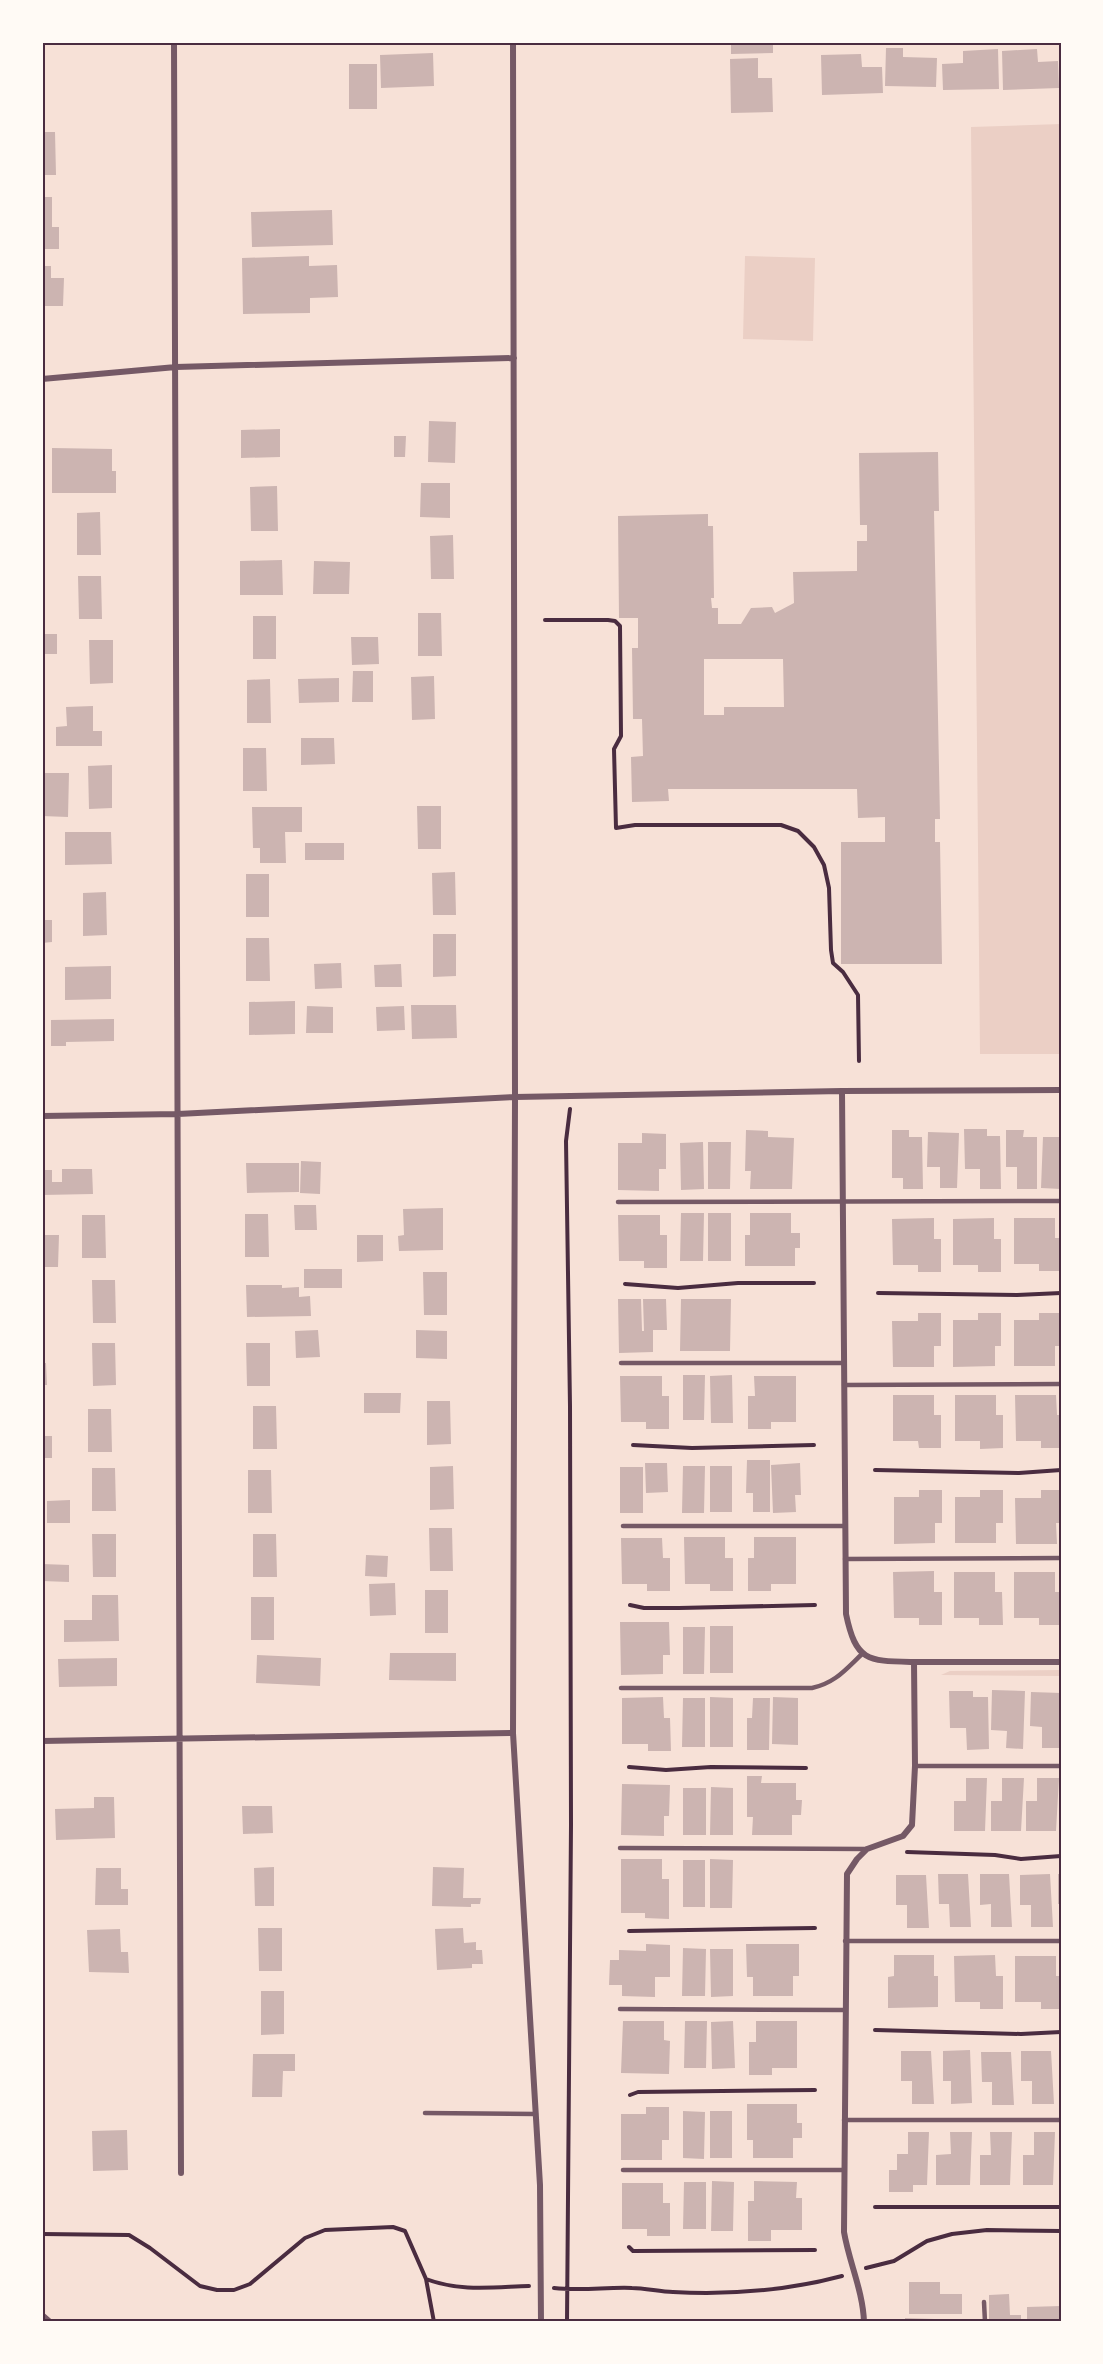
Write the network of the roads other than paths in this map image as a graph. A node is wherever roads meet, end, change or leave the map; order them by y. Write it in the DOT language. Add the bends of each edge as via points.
graph roads {
  1 [pos="174,42"];
  2 [pos="513,42"];
  3 [pos="514,358"];
  4 [pos="176,368"];
  5 [pos="42,379"];
  6 [pos="1061,1090"];
  7 [pos="842,1091"];
  8 [pos="515,1097"];
  9 [pos="178,1114"];
  10 [pos="42,1116"];
  11 [pos="1061,1201"];
  12 [pos="618,1202"];
  13 [pos="843,1203"];
  14 [pos="621,1363"];
  15 [pos="844,1363"];
  16 [pos="1061,1384"];
  17 [pos="844,1385"];
  18 [pos="623,1526"];
  19 [pos="845,1526"];
  20 [pos="1061,1558"];
  21 [pos="845,1559"];
  22 [pos="862,1654"];
  23 [pos="914,1662"];
  24 [pos="1061,1662"];
  25 [pos="621,1688"];
  26 [pos="513,1733"];
  27 [pos="179,1739"];
  28 [pos="42,1741"];
  29 [pos="915,1766"];
  30 [pos="1061,1766"];
  31 [pos="620,1848"];
  32 [pos="867,1849"];
  33 [pos="845,1941"];
  34 [pos="1061,1941"];
  35 [pos="620,2009"];
  36 [pos="844,2010"];
  37 [pos="425,2113"];
  38 [pos="536,2114"];
  39 [pos="844,2120"];
  40 [pos="1061,2120"];
  41 [pos="623,2170"];
  42 [pos="844,2170"];
  43 [pos="181,2173"];
  44 [pos="984,2302"];
  45 [pos="42,2315"];
  46 [pos="50,2322"];
  47 [pos="542,2322"];
  48 [pos="864,2322"];
  49 [pos="985,2322"];
  1 -- 4 [label="street"];
  2 -- 3 [label="street"];
  3 -- 4 [label="street"];
  3 -- 8 [label="street"];
  4 -- 5 [label="street"];
  4 -- 9 [label="street"];
  6 -- 7 [label="street"];
  7 -- 8 [label="street"];
  7 -- 13 [label="street"];
  8 -- 9 [label="street"];
  8 -- 26 [label="street"];
  9 -- 10 [label="street"];
  9 -- 27 [label="street"];
  11 -- 13 [label="lane"];
  12 -- 13 [label="lane"];
  13 -- 15 [label="street"];
  14 -- 15 [label="lane"];
  15 -- 17 [label="street"];
  16 -- 17 [label="lane"];
  17 -- 19 [label="street"];
  18 -- 19 [label="lane"];
  19 -- 21 [label="street"];
  20 -- 21 [label="lane"];
  21 -- 22 [label="street" via="846,1614 851,1638"];
  22 -- 23 [label="street" via="882,1662"];
  22 -- 25 [label="lane" via="826,1685 812,1688"];
  23 -- 24 [label="street"];
  23 -- 29 [label="street"];
  26 -- 27 [label="street"];
  26 -- 38 [label="street"];
  27 -- 28 [label="street"];
  27 -- 43 [label="street"];
  29 -- 30 [label="lane"];
  29 -- 32 [label="street" via="912,1825 903,1836"];
  31 -- 32 [label="lane"];
  32 -- 33 [label="street" via="847,1874"];
  33 -- 34 [label="lane"];
  33 -- 36 [label="street"];
  35 -- 36 [label="lane"];
  36 -- 39 [label="street"];
  37 -- 38 [label="lane"];
  38 -- 47 [label="street"];
  39 -- 40 [label="lane"];
  39 -- 42 [label="street"];
  41 -- 42 [label="lane"];
  42 -- 48 [label="street" via="844,2232"];
  44 -- 49 [label="lane"];
  45 -- 46 [label="street"];
}
